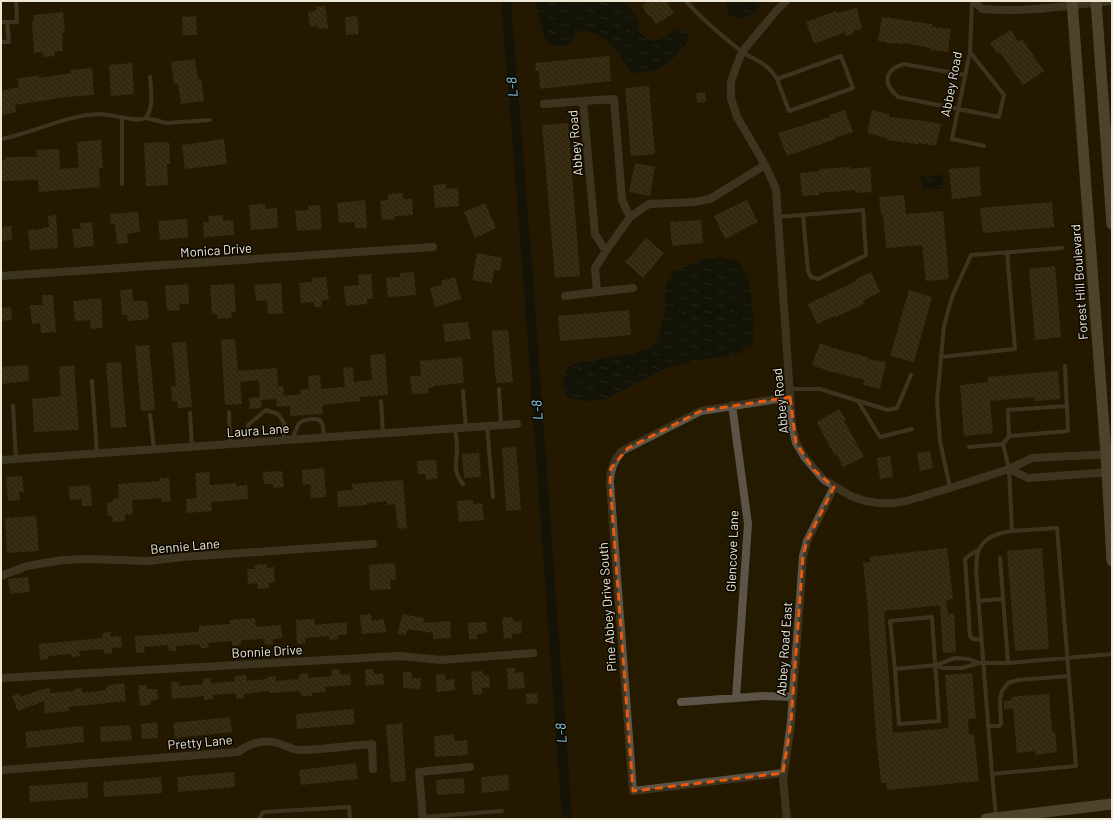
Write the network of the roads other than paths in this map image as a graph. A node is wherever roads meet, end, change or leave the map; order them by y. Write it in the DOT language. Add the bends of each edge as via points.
graph roads {
  1 [pos="16,1"];
  2 [pos="686,1"];
  3 [pos="786,1"];
  4 [pos="973,1"];
  5 [pos="1112,1"];
  6 [pos="1097,2"];
  7 [pos="1072,4"];
  8 [pos="1,22"];
  9 [pos="8,22"];
  10 [pos="1,42"];
  11 [pos="742,52"];
  12 [pos="970,52"];
  13 [pos="965,75"];
  14 [pos="150,77"];
  15 [pos="777,79"];
  16 [pos="583,101"];
  17 [pos="544,104"];
  18 [pos="958,108"];
  19 [pos="122,117"];
  20 [pos="146,118"];
  21 [pos="210,120"];
  22 [pos="1,139"];
  23 [pos="984,146"];
  24 [pos="765,165"];
  25 [pos="122,184"];
  26 [pos="803,215"];
  27 [pos="630,217"];
  28 [pos="778,217"];
  29 [pos="1112,224"];
  30 [pos="433,247"];
  31 [pos="1062,248"];
  32 [pos="606,251"];
  33 [pos="1008,252"];
  34 [pos="1,276"];
  35 [pos="633,288"];
  36 [pos="597,292"];
  37 [pos="565,296"];
  38 [pos="941,357"];
  39 [pos="1065,366"];
  40 [pos="912,375"];
  41 [pos="92,381"];
  42 [pos="499,389"];
  43 [pos="463,391"];
  44 [pos="790,393"];
  45 [pos="381,400"];
  46 [pos="857,401"];
  47 [pos="732,405"];
  48 [pos="13,406"];
  49 [pos="1067,406"];
  50 [pos="229,412"];
  51 [pos="190,413"];
  52 [pos="150,415"];
  53 [pos="517,424"];
  54 [pos="501,425"];
  55 [pos="487,426"];
  56 [pos="466,428"];
  57 [pos="455,429"];
  58 [pos="912,429"];
  59 [pos="383,434"];
  60 [pos="1009,436"];
  61 [pos="324,438"];
  62 [pos="288,440"];
  63 [pos="246,443"];
  64 [pos="230,444"];
  65 [pos="1003,444"];
  66 [pos="192,447"];
  67 [pos="969,447"];
  68 [pos="154,449"];
  69 [pos="97,453"];
  70 [pos="1109,454"];
  71 [pos="16,459"];
  72 [pos="1,460"];
  73 [pos="1009,469"];
  74 [pos="1110,472"];
  75 [pos="463,484"];
  76 [pos="834,487"];
  77 [pos="950,488"];
  78 [pos="493,497"];
  79 [pos="1012,532"];
  80 [pos="373,544"];
  81 [pos="978,550"];
  82 [pos="1000,558"];
  83 [pos="1112,561"];
  84 [pos="1,576"];
  85 [pos="1003,599"];
  86 [pos="978,601"];
  87 [pos="981,640"];
  88 [pos="533,653"];
  89 [pos="1112,654"];
  90 [pos="1067,658"];
  91 [pos="981,663"];
  92 [pos="1008,663"];
  93 [pos="936,665"];
  94 [pos="894,668"];
  95 [pos="1069,676"];
  96 [pos="1,678"];
  97 [pos="793,697"];
  98 [pos="736,698"];
  99 [pos="681,702"];
  100 [pos="988,726"];
  101 [pos="470,767"];
  102 [pos="373,769"];
  103 [pos="1,770"];
  104 [pos="783,773"];
  105 [pos="992,774"];
  106 [pos="1112,804"];
  107 [pos="502,811"];
  108 [pos="423,818"];
  109 [pos="991,818"];
  110 [pos="259,819"];
  111 [pos="350,819"];
  112 [pos="787,819"];
  1 -- 9 [label="lane" via="17,22"];
  2 -- 11 [label="lane" via="694,11"];
  3 -- 11 [label="street, Abbey Road"];
  4 -- 7 [label="street, Abbey Road" via="982,9 1002,11"];
  4 -- 12 [label="lane, Abbey Road"];
  5 -- 6 [label="street, Abbey Road"];
  6 -- 7 [label="street, Abbey Road"];
  6 -- 29 [label="main road"];
  7 -- 70 [label="main road, Forest Hill Boulevard"];
  8 -- 9 [label="lane"];
  9 -- 10 [label="lane" via="9,42"];
  11 -- 15 [label="lane" via="771,69"];
  11 -- 24 [label="street, Abbey Road" via="731,82 731,98 737,117"];
  12 -- 13 [label="lane, Abbey Road"];
  12 -- 18 [label="lane" via="1004,94 999,117"];
  13 -- 18 [label="lane, Abbey Road"];
  13 -- 18 [label="lane" via="904,64 895,66 888,79 890,88 898,97"];
  14 -- 20 [label="lane" via="151,106"];
  15 -- 15 [label="lane" via="789,111 853,88 841,56"];
  16 -- 17 [label="street, Abbey Road"];
  16 -- 27 [label="street, Abbey Road" via="614,99 622,200"];
  16 -- 32 [label="street, Abbey Road" via="595,234"];
  18 -- 23 [label="lane, Abbey Road" via="952,139"];
  19 -- 20 [label="lane" via="140,121"];
  19 -- 22 [label="lane" via="94,114 72,118"];
  19 -- 25 [label="lane"];
  20 -- 21 [label="lane" via="167,123"];
  24 -- 27 [label="street" via="710,199 649,204"];
  24 -- 28 [label="street, Abbey Road" via="776,189"];
  26 -- 26 [label="lane" via="808,271 811,277 818,279 866,255 862,210"];
  26 -- 28 [label="lane"];
  27 -- 32 [label="street"];
  28 -- 44 [label="street, Abbey Road"];
  30 -- 34 [label="street, Monica Drive"];
  31 -- 33 [label="lane"];
  32 -- 36 [label="street" via="596,268"];
  33 -- 38 [label="lane" via="971,255 952,297 944,326"];
  33 -- 38 [label="lane" via="1015,349"];
  35 -- 36 [label="street"];
  36 -- 37 [label="street"];
  38 -- 77 [label="lane" via="937,401 940,441"];
  39 -- 49 [label="lane"];
  40 -- 46 [label="lane" via="898,408 888,410"];
  41 -- 69 [label="lane"];
  42 -- 54 [label="lane"];
  43 -- 56 [label="lane"];
  44 -- 46 [label="lane" via="820,389"];
  44 -- 47 [label="street, Pine Abbey Drive South"];
  44 -- 76 [label="street, Abbey Road" via="796,443 814,470"];
  45 -- 59 [label="lane"];
  46 -- 58 [label="lane" via="880,437"];
  47 -- 98 [label="street, Glencove Lane" via="748,517"];
  47 -- 104 [label="street, Pine Abbey Drive South" via="701,411 628,448 618,456 611,468 633,791"];
  48 -- 71 [label="lane"];
  49 -- 60 [label="lane" via="1068,431"];
  49 -- 60 [label="lane" via="1008,410"];
  50 -- 64 [label="lane"];
  51 -- 66 [label="lane"];
  52 -- 68 [label="lane"];
  53 -- 54 [label="street, Laura Lane"];
  54 -- 55 [label="street, Laura Lane"];
  55 -- 56 [label="street, Laura Lane"];
  55 -- 78 [label="lane"];
  56 -- 57 [label="street, Laura Lane"];
  57 -- 59 [label="street, Laura Lane"];
  57 -- 75 [label="lane" via="456,470"];
  59 -- 61 [label="street, Laura Lane"];
  60 -- 65 [label="lane"];
  61 -- 62 [label="street, Laura Lane"];
  61 -- 62 [label="lane" via="323,426 320,420 315,418 299,423"];
  62 -- 63 [label="street, Laura Lane"];
  62 -- 63 [label="lane" via="284,423 278,414 266,410 248,425"];
  63 -- 64 [label="street, Laura Lane"];
  64 -- 66 [label="street, Laura Lane"];
  65 -- 67 [label="lane"];
  65 -- 73 [label="lane"];
  66 -- 68 [label="street, Laura Lane"];
  68 -- 69 [label="street, Laura Lane"];
  69 -- 71 [label="street, Laura Lane"];
  70 -- 73 [label="street, Abbey Road" via="1032,458"];
  70 -- 74 [label="main road, Forest Hill Boulevard"];
  71 -- 72 [label="street, Laura Lane"];
  73 -- 74 [label="street" via="1028,478"];
  73 -- 77 [label="street, Abbey Road"];
  73 -- 79 [label="lane"];
  74 -- 83 [label="main road, Forest Hill Boulevard"];
  76 -- 77 [label="street, Abbey Road" via="865,501 886,503"];
  76 -- 97 [label="street, Abbey Road East" via="807,541 803,556"];
  79 -- 81 [label="lane" via="998,533 986,540"];
  79 -- 90 [label="lane" via="1057,528"];
  80 -- 84 [label="street, Bennie Lane" via="149,561 63,560 27,566"];
  81 -- 86 [label="lane"];
  81 -- 87 [label="lane" via="965,559 970,636"];
  82 -- 85 [label="lane"];
  85 -- 86 [label="lane"];
  85 -- 92 [label="lane"];
  86 -- 87 [label="lane"];
  87 -- 91 [label="lane"];
  88 -- 96 [label="street, Bonnie Drive" via="441,660 385,656"];
  89 -- 90 [label="lane"];
  90 -- 92 [label="lane"];
  90 -- 95 [label="lane"];
  91 -- 92 [label="lane"];
  91 -- 93 [label="lane" via="962,668 942,668"];
  91 -- 93 [label="lane" via="955,658"];
  91 -- 100 [label="lane"];
  93 -- 94 [label="lane"];
  93 -- 94 [label="lane" via="932,617 890,621"];
  93 -- 94 [label="lane" via="939,721 905,724 898,724"];
  95 -- 100 [label="lane" via="1008,683 1002,691 1000,700 1001,724"];
  95 -- 105 [label="lane" via="1076,766"];
  97 -- 98 [label="street"];
  97 -- 104 [label="street, Abbey Road East"];
  98 -- 99 [label="street"];
  100 -- 105 [label="lane"];
  101 -- 108 [label="street" via="419,772"];
  102 -- 103 [label="street, Pretty Lane" via="372,744 304,750 264,741 250,744 238,752"];
  104 -- 112 [label="street, Abbey Road East"];
  105 -- 109 [label="lane"];
  106 -- 109 [label="main road"];
  107 -- 108 [label="lane"];
  110 -- 111 [label="lane" via="263,812 350,807"];
}
